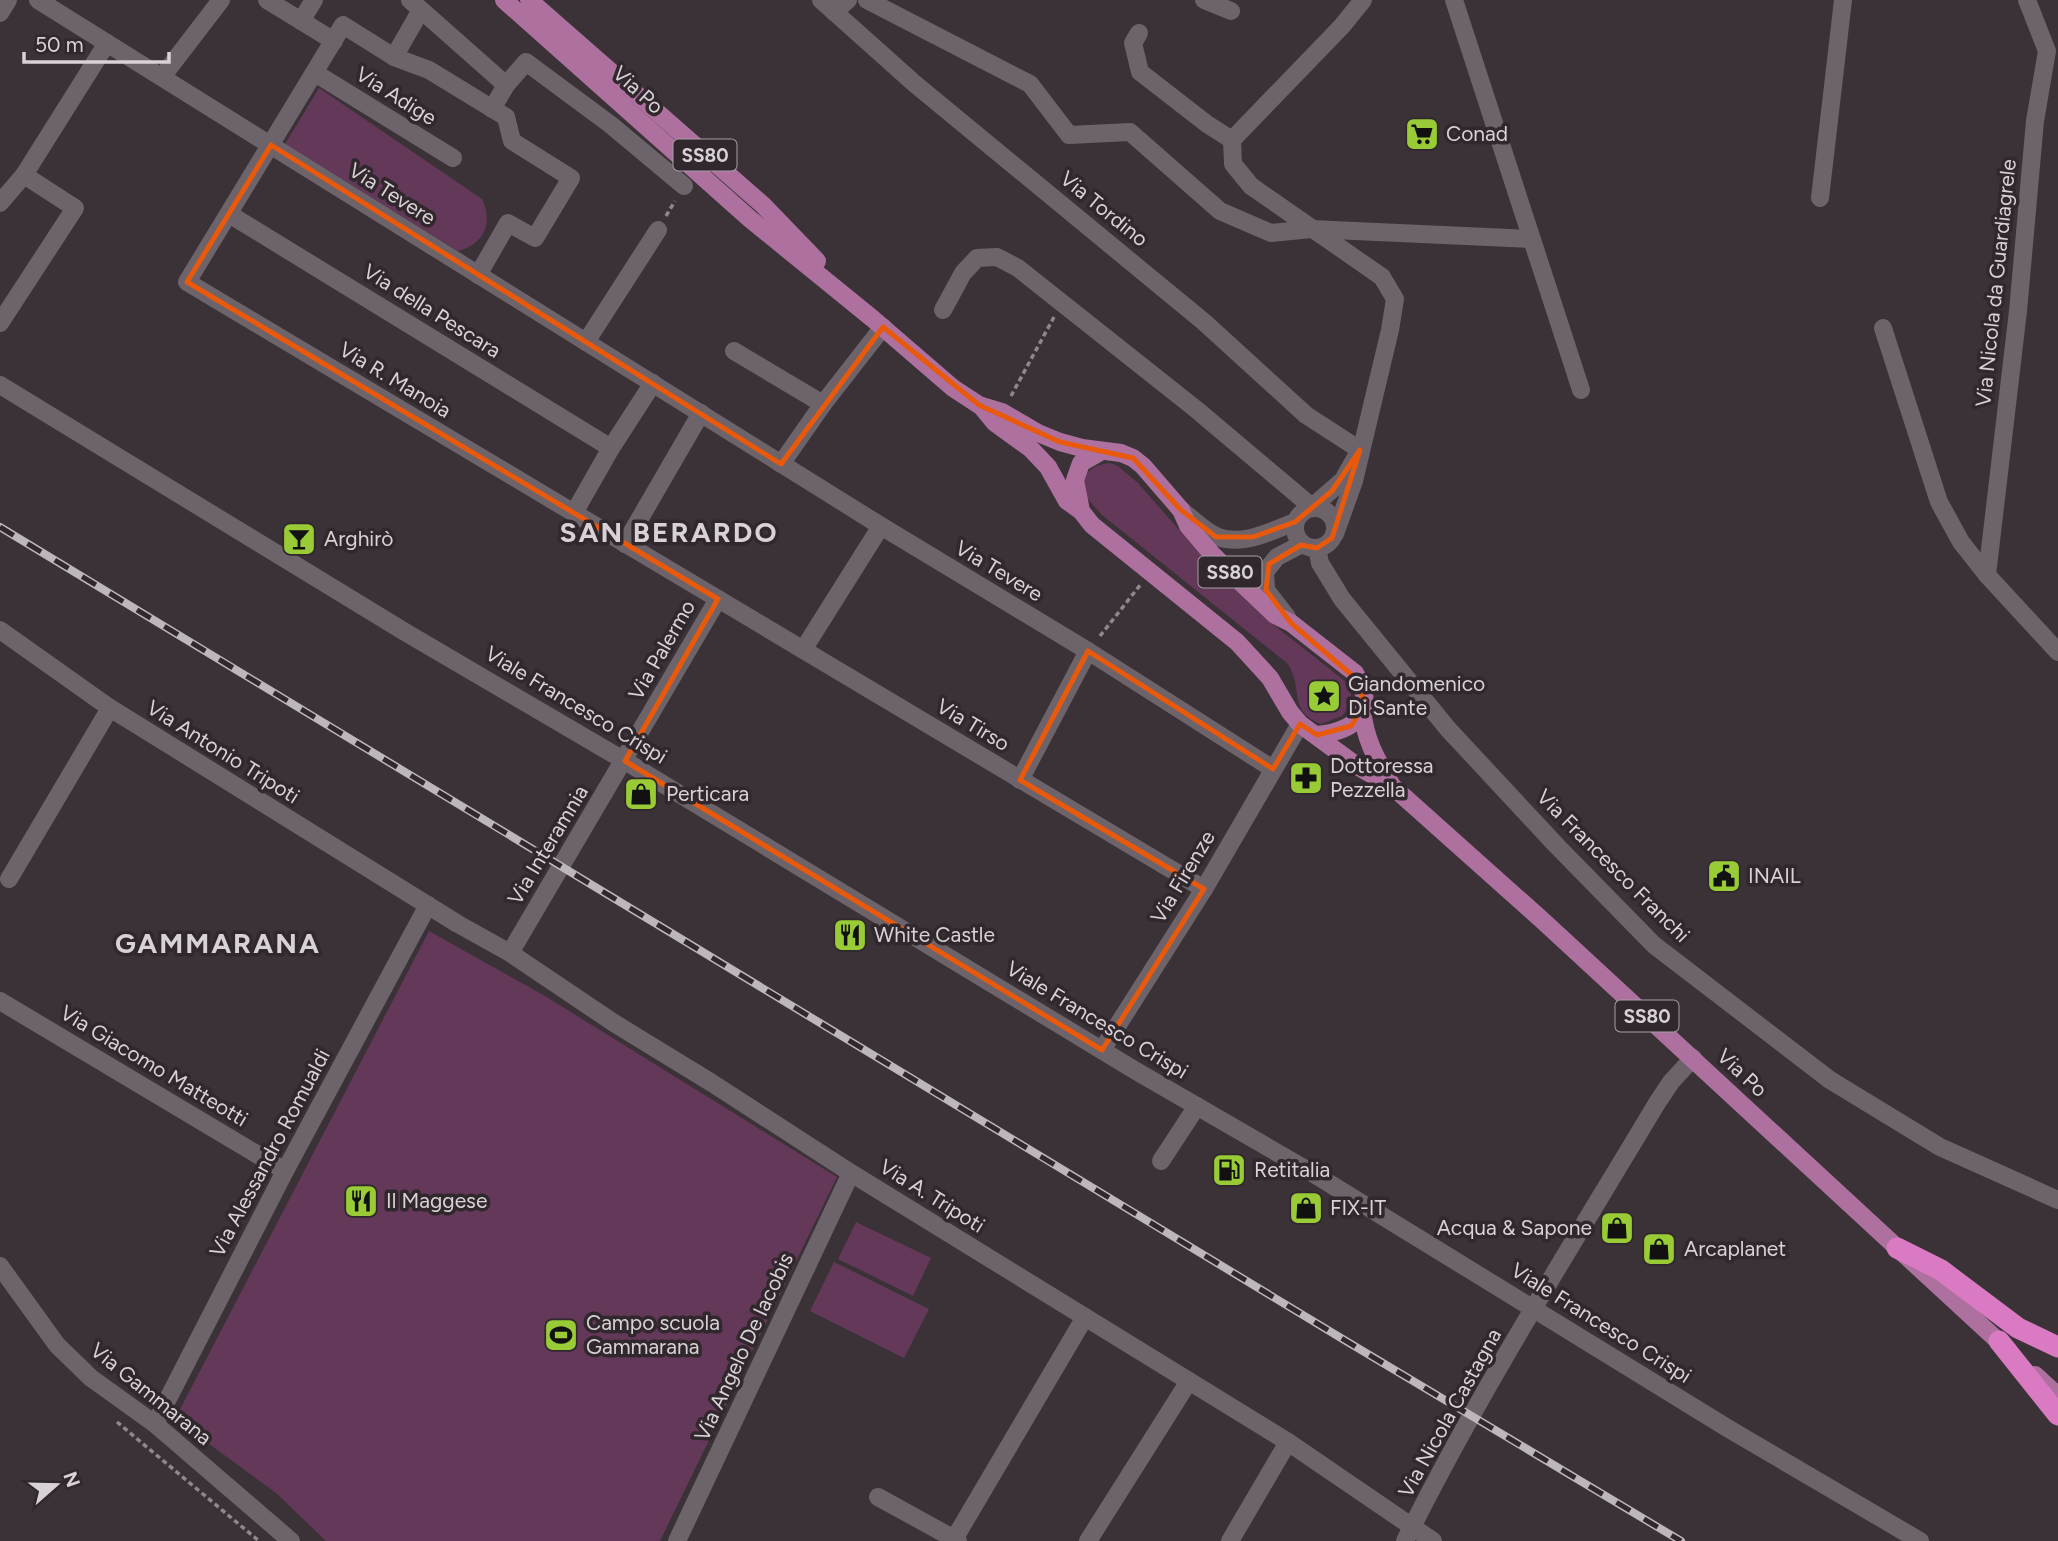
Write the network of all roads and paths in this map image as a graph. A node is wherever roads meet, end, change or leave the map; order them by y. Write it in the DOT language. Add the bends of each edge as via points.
graph roads {
  1 [pos="8,0"];
  2 [pos="38,0"];
  3 [pos="221,0"];
  4 [pos="267,0"];
  5 [pos="314,0"];
  6 [pos="504,0"];
  7 [pos="529,0"];
  8 [pos="867,0"];
  9 [pos="1203,0"];
  10 [pos="1363,0"];
  11 [pos="1454,0"];
  12 [pos="1843,0"];
  13 [pos="2027,0"];
  14 [pos="834,4"];
  15 [pos="416,5"];
  16 [pos="1231,11"];
  17 [pos="0,12"];
  18 [pos="302,21"];
  19 [pos="1139,33"];
  20 [pos="334,41"];
  21 [pos="107,43"];
  22 [pos="394,57"];
  23 [pos="315,73"];
  24 [pos="162,78"];
  25 [pos="506,85"];
  26 [pos="492,109"];
  27 [pos="1233,140"];
  28 [pos="271,145"];
  29 [pos="453,158"];
  30 [pos="24,175"];
  31 [pos="684,186"];
  32 [pos="1820,198"];
  33 [pos="0,203"];
  34 [pos="229,214"];
  35 [pos="1311,229"];
  36 [pos="658,230"];
  37 [pos="1531,239"];
  38 [pos="478,275"];
  39 [pos="1062,303"];
  40 [pos="943,310"];
  41 [pos="0,323"];
  42 [pos="878,323"];
  43 [pos="1884,328"];
  44 [pos="586,342"];
  45 [pos="734,351"];
  46 [pos="653,383"];
  47 [pos="0,385"];
  48 [pos="1581,390"];
  49 [pos="1009,401"];
  50 [pos="823,404"];
  51 [pos="979,405"];
  52 [pos="701,413"];
  53 [pos="611,448"];
  54 [pos="1360,450"];
  55 [pos="1102,451"];
  56 [pos="781,464"];
  57 [pos="1312,507"];
  58 [pos="1181,510"];
  59 [pos="1081,511"];
  60 [pos="574,513"];
  61 [pos="1295,522"];
  62 [pos="881,526"];
  63 [pos="1335,534"];
  64 [pos="625,544"];
  65 [pos="1310,546"];
  66 [pos="1150,572"];
  67 [pos="1987,575"];
  68 [pos="718,599"];
  69 [pos="1291,623"];
  70 [pos="0,630"];
  71 [pos="803,650"];
  72 [pos="1088,651"];
  73 [pos="2058,652"];
  74 [pos="110,708"];
  75 [pos="1362,711"];
  76 [pos="1300,724"];
  77 [pos="1317,735"];
  78 [pos="625,761"];
  79 [pos="1273,769"];
  80 [pos="1020,780"];
  81 [pos="1393,787"];
  82 [pos="9,879"];
  83 [pos="1204,889"];
  84 [pos="428,905"];
  85 [pos="510,953"];
  86 [pos="0,1001"];
  87 [pos="1102,1050"];
  88 [pos="1693,1058"];
  89 [pos="1197,1106"];
  90 [pos="1161,1161"];
  91 [pos="285,1171"];
  92 [pos="852,1173"];
  93 [pos="2058,1200"];
  94 [pos="1897,1248"];
  95 [pos="0,1266"];
  96 [pos="1535,1308"];
  97 [pos="1085,1317"];
  98 [pos="1999,1341"];
  99 [pos="2058,1347"];
  100 [pos="1189,1381"];
  101 [pos="2058,1396"];
  102 [pos="2058,1415"];
  103 [pos="155,1424"];
  104 [pos="1288,1442"];
  105 [pos="878,1497"];
  106 [pos="1409,1534"];
  107 [pos="955,1540"];
  108 [pos="291,1541"];
  109 [pos="677,1541"];
  110 [pos="1088,1541"];
  111 [pos="1230,1541"];
  112 [pos="1433,1541"];
  113 [pos="1920,1541"];
  1 -- 17 [label="street"];
  2 -- 21 [label="street, Via Tevere"];
  3 -- 24 [label="street"];
  4 -- 18 [label="street"];
  5 -- 18 [label="street"];
  6 -- 42 [label="main road, Via Po / SS80" via="750,219"];
  7 -- 42 [label="main road, Via Po / SS80" via="762,205"];
  8 -- 35 [label="street" via="1030,84 1069,135 1130,132 1220,211 1271,233"];
  9 -- 16 [label="street"];
  10 -- 27 [label="street"];
  11 -- 37 [label="street"];
  12 -- 32 [label="street"];
  13 -- 67 [label="street, Via Nicola da Guardiagrele" via="2047,51 2035,121"];
  14 -- 54 [label="street, Via Tordino" via="915,83 1204,322 1306,415"];
  15 -- 22 [label="street"];
  15 -- 25 [label="street"];
  18 -- 20 [label="street"];
  19 -- 27 [label="street" via="1133,43 1140,72"];
  20 -- 22 [label="street" via="343,25"];
  20 -- 23 [label="street, Via R. Manoia"];
  21 -- 24 [label="street, Via Tevere"];
  21 -- 30 [label="street"];
  22 -- 26 [label="street" via="429,70"];
  23 -- 28 [label="street, Via R. Manoia"];
  23 -- 29 [label="street, Via Adige"];
  24 -- 28 [label="street, Via Tevere"];
  25 -- 26 [label="street"];
  25 -- 31 [label="street" via="526,62"];
  26 -- 38 [label="street" via="506,117 512,141 571,178 535,238 509,223"];
  27 -- 35 [label="street" via="1233,164 1251,186"];
  28 -- 34 [label="street, Via R. Manoia"];
  28 -- 38 [label="street, Via Tevere"];
  30 -- 33 [label="street"];
  30 -- 41 [label="street" via="75,208"];
  34 -- 53 [label="street, Via della Pescara"];
  34 -- 60 [label="street, Via R. Manoia" via="187,282"];
  35 -- 37 [label="street"];
  35 -- 54 [label="street" via="1382,277 1395,299"];
  36 -- 44 [label="street"];
  37 -- 48 [label="street"];
  38 -- 44 [label="street, Via Tevere"];
  39 -- 40 [label="street" via="1018,268 987,257 977,258 963,272"];
  39 -- 49 [label="path"];
  39 -- 57 [label="street"];
  42 -- 50 [label="street"];
  42 -- 51 [label="main road, Via Po / SS80"];
  43 -- 67 [label="street" via="1938,502"];
  44 -- 46 [label="street, Via Tevere"];
  45 -- 50 [label="street"];
  46 -- 52 [label="street, Via Tevere"];
  46 -- 53 [label="street"];
  47 -- 78 [label="street, Viale Francesco Crispi"];
  50 -- 56 [label="street"];
  51 -- 55 [label="main road, Via Po / SS80" via="1060,442"];
  51 -- 59 [label="main road, Via Po / SS80" via="1031,449 1048,467 1067,501"];
  52 -- 56 [label="street, Via Tevere"];
  52 -- 64 [label="street"];
  53 -- 60 [label="street"];
  54 -- 57 [label="street" via="1343,480"];
  54 -- 63 [label="street"];
  55 -- 58 [label="main road, SS80" via="1133,458"];
  55 -- 59 [label="main road" via="1077,471"];
  56 -- 62 [label="street, Via Tevere"];
  57 -- 61 [label="street"];
  57 -- 63 [label="street" via="1330,514"];
  58 -- 61 [label="street" via="1216,537 1236,540"];
  58 -- 69 [label="main road, SS80" via="1188,526 1236,579 1275,615"];
  59 -- 66 [label="main road, SS80"];
  60 -- 64 [label="street, Via R. Manoia"];
  61 -- 65 [label="street" via="1295,534"];
  62 -- 71 [label="street"];
  62 -- 72 [label="street, Via Tevere"];
  63 -- 65 [label="street" via="1328,543"];
  64 -- 68 [label="street, Via R. Manoia"];
  65 -- 69 [label="street" via="1277,557 1265,572 1266,590"];
  65 -- 93 [label="street, Via Francesco Franchi" via="1342,600 1448,729 1654,945 1830,1080 1940,1147"];
  66 -- 72 [label="path"];
  66 -- 76 [label="main road, SS80" via="1237,642 1270,678"];
  67 -- 73 [label="street"];
  68 -- 71 [label="street, Via Tirso"];
  68 -- 78 [label="street, Via Palermo"];
  69 -- 75 [label="main road, SS80" via="1355,673 1363,691"];
  70 -- 74 [label="street, Via Antonio Tripoti"];
  71 -- 80 [label="street, Via Tirso"];
  72 -- 79 [label="street, Via Tevere"];
  72 -- 80 [label="street"];
  74 -- 82 [label="street"];
  74 -- 84 [label="street, Via Antonio Tripoti"];
  75 -- 77 [label="main road" via="1358,720 1342,731"];
  75 -- 81 [label="main road, Via Po / SS80" via="1371,749"];
  76 -- 77 [label="main road, SS80"];
  76 -- 79 [label="street, Via Firenze"];
  77 -- 81 [label="main road, Via Po / SS80"];
  78 -- 85 [label="street, Via Interamnia"];
  78 -- 87 [label="street, Viale Francesco Crispi"];
  79 -- 83 [label="street, Via Firenze"];
  80 -- 83 [label="street, Via Tirso"];
  81 -- 88 [label="main road, Via Po / SS80"];
  83 -- 87 [label="street, Via Firenze"];
  84 -- 85 [label="street, Via A. Tripoti"];
  84 -- 91 [label="street, Via Alessandro Romualdi"];
  85 -- 92 [label="street, Via A. Tripoti"];
  86 -- 91 [label="street, Via Giacomo Matteotti"];
  87 -- 89 [label="street, Viale Francesco Crispi"];
  88 -- 94 [label="main road, Via Po / SS80"];
  88 -- 96 [label="street, Via Nicola Castagna" via="1657,1103"];
  89 -- 90 [label="street"];
  89 -- 96 [label="street, Viale Francesco Crispi"];
  91 -- 103 [label="street, Via Alessandro Romualdi"];
  92 -- 97 [label="street, Via A. Tripoti"];
  92 -- 109 [label="street, Via Angelo De Iacobis"];
  94 -- 98 [label="main road, Via Po / SS80"];
  94 -- 99 [label="highway" via="1941,1270 2018,1328"];
  95 -- 103 [label="street, Via Gammarana" via="57,1345 91,1378"];
  96 -- 106 [label="street, Via Nicola Castagna"];
  96 -- 113 [label="street, Viale Francesco Crispi"];
  97 -- 100 [label="street, Via A. Tripoti"];
  97 -- 107 [label="street"];
  98 -- 101 [label="main road, Via Po / SS80"];
  98 -- 102 [label="highway"];
  100 -- 104 [label="street, Via A. Tripoti"];
  100 -- 110 [label="street"];
  103 -- 108 [label="street, Via Gammarana"];
  104 -- 106 [label="street, Via A. Tripoti"];
  104 -- 111 [label="street"];
  105 -- 107 [label="street"];
  106 -- 112 [label="street, Via A. Tripoti"];
}
